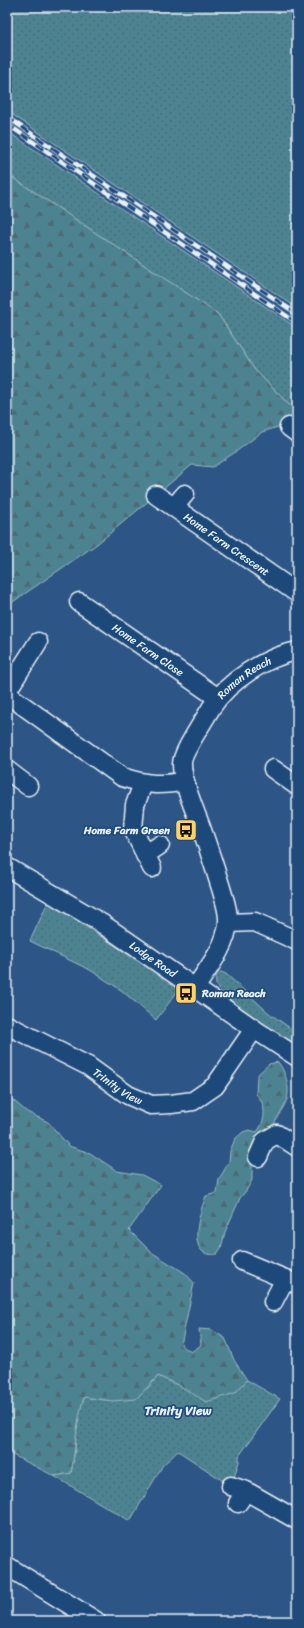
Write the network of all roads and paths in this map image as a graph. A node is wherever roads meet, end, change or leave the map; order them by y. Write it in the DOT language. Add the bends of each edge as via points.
graph roads {
  1 [pos="156,495"];
  2 [pos="297,593"];
  3 [pos="79,602"];
  4 [pos="38,642"];
  5 [pos="297,651"];
  6 [pos="7,691"];
  7 [pos="7,694"];
  8 [pos="218,698"];
  9 [pos="273,769"];
  10 [pos="7,770"];
  11 [pos="185,781"];
  12 [pos="143,784"];
  13 [pos="28,786"];
  14 [pos="297,786"];
  15 [pos="152,856"];
  16 [pos="7,867"];
  17 [pos="228,923"];
  18 [pos="297,941"];
  19 [pos="195,988"];
  20 [pos="7,1025"];
  21 [pos="254,1029"];
  22 [pos="297,1057"];
  23 [pos="297,1147"];
  24 [pos="258,1157"];
  25 [pos="242,1261"];
  26 [pos="291,1282"];
  27 [pos="273,1302"];
  28 [pos="238,1494"];
  29 [pos="297,1520"];
  30 [pos="7,1566"];
  31 [pos="96,1621"];
  1 -- 2 [label="street, Home Farm Crescent" via="180,501"];
  3 -- 8 [label="street, Home Farm Close"];
  4 -- 6 [label="street"];
  5 -- 8 [label="street, Roman Reach" via="281,654 256,668"];
  7 -- 12 [label="street" via="122,777"];
  8 -- 11 [label="street, Roman Reach" via="181,763"];
  9 -- 14 [label="street"];
  10 -- 13 [label="street"];
  11 -- 12 [label="street" via="165,785"];
  11 -- 17 [label="street, Roman Reach" via="219,882"];
  12 -- 15 [label="street" via="136,805 133,829"];
  16 -- 19 [label="street, Lodge Road" via="101,923"];
  17 -- 18 [label="street" via="255,922"];
  17 -- 19 [label="street, Roman Reach" via="225,938"];
  19 -- 21 [label="street, Lodge Road"];
  20 -- 21 [label="street, Trinity View" via="88,1066 128,1095 150,1105 193,1101 215,1086"];
  21 -- 22 [label="street, Lodge Road"];
  23 -- 24 [label="street" via="277,1134 265,1141"];
  25 -- 26 [label="street"];
  26 -- 27 [label="street"];
  28 -- 29 [label="street"];
  30 -- 31 [label="street"];
}
